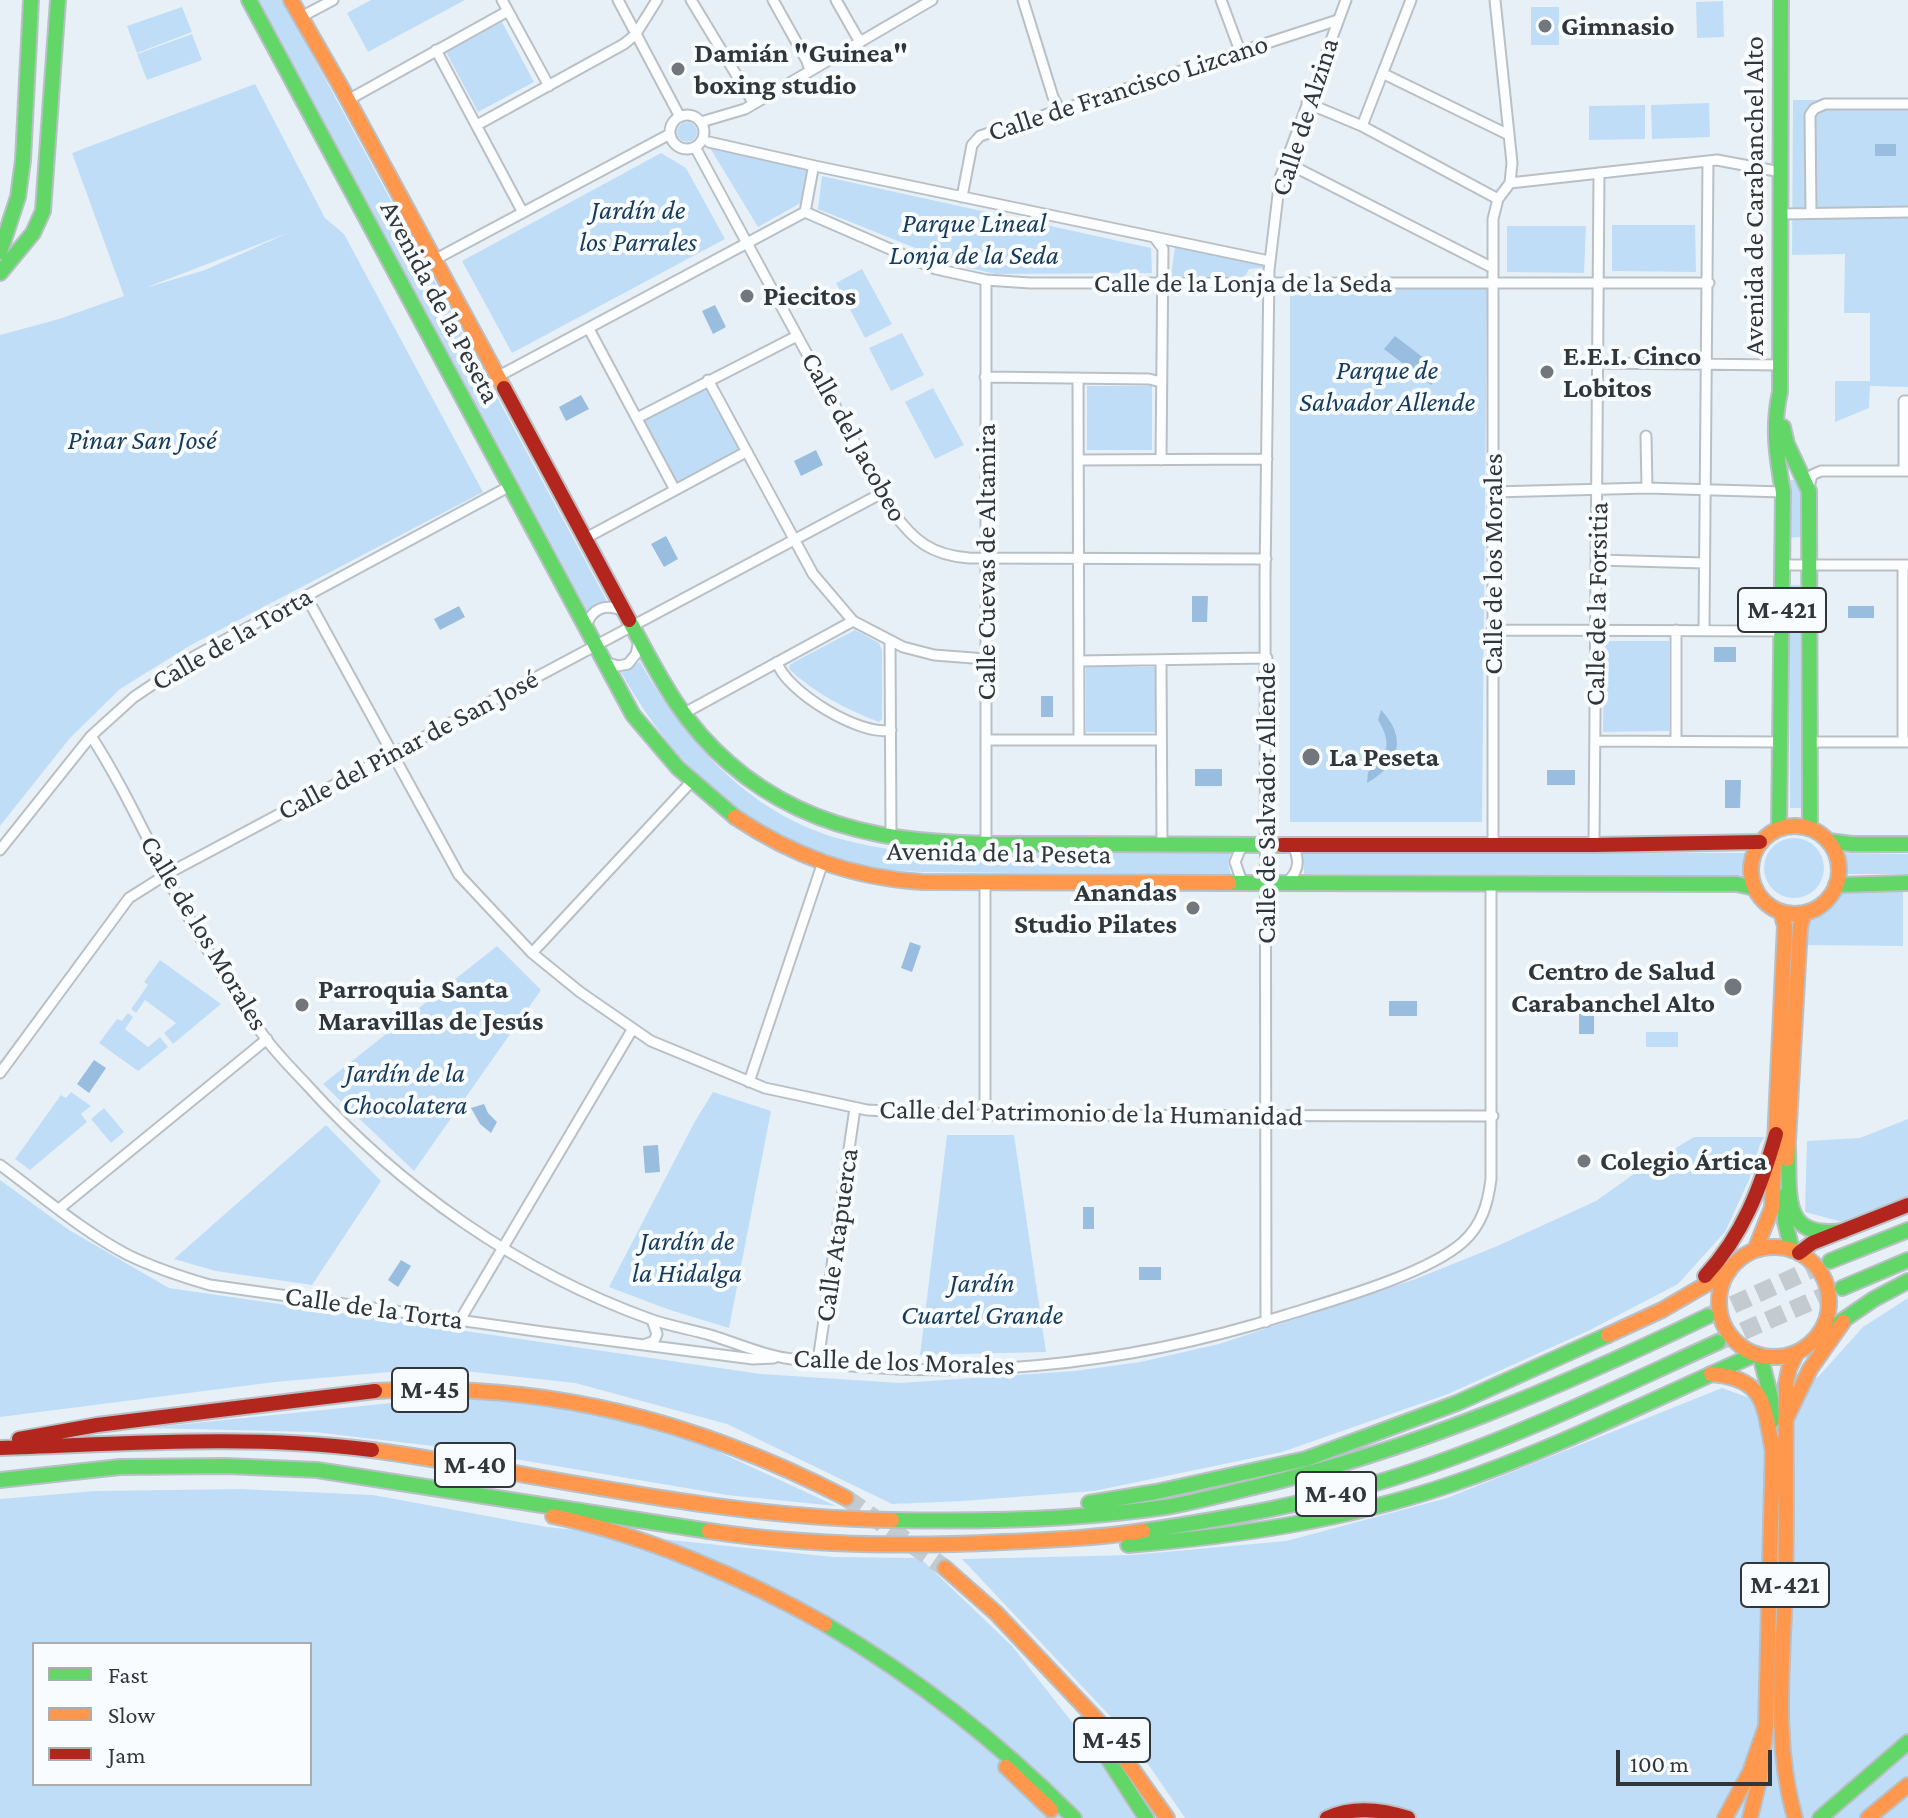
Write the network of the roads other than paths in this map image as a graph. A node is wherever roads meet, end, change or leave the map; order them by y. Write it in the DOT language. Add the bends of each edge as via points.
graph roads {
  1 [pos="31,0"];
  2 [pos="58,0"];
  3 [pos="249,0"];
  4 [pos="291,0"];
  5 [pos="333,0"];
  6 [pos="502,0"];
  7 [pos="618,0"];
  8 [pos="632,0"];
  9 [pos="657,0"];
  10 [pos="691,0"];
  11 [pos="773,0"];
  12 [pos="836,0"];
  13 [pos="932,0"];
  14 [pos="1023,0"];
  15 [pos="1221,0"];
  16 [pos="1346,0"];
  17 [pos="1411,0"];
  18 [pos="1495,0"];
  19 [pos="1781,0"];
  20 [pos="921,3"];
  21 [pos="623,10"];
  22 [pos="508,11"];
  23 [pos="301,17"];
  24 [pos="1338,20"];
  25 [pos="635,35"];
  26 [pos="862,41"];
  27 [pos="436,50"];
  28 [pos="1240,51"];
  29 [pos="810,71"];
  30 [pos="1384,74"];
  31 [pos="549,86"];
  32 [pos="348,100"];
  33 [pos="1307,103"];
  34 [pos="754,104"];
  35 [pos="1908,104"];
  36 [pos="1060,110"];
  37 [pos="680,117"];
  38 [pos="701,122"];
  39 [pos="477,125"];
  40 [pos="1362,126"];
  41 [pos="670,134"];
  42 [pos="1509,135"];
  43 [pos="709,142"];
  44 [pos="695,147"];
  45 [pos="1708,161"];
  46 [pos="1285,162"];
  47 [pos="815,166"];
  48 [pos="1781,172"];
  49 [pos="1599,173"];
  50 [pos="1510,183"];
  51 [pos="18,197"];
  52 [pos="962,197"];
  53 [pos="1498,199"];
  54 [pos="43,211"];
  55 [pos="522,211"];
  56 [pos="805,212"];
  57 [pos="1908,212"];
  58 [pos="1811,213"];
  59 [pos="1780,214"];
  60 [pos="1155,238"];
  61 [pos="747,243"];
  62 [pos="0,252"];
  63 [pos="434,260"];
  64 [pos="1269,261"];
  65 [pos="1493,268"];
  66 [pos="0,273"];
  67 [pos="986,280"];
  68 [pos="1162,283"];
  69 [pos="1493,283"];
  70 [pos="1709,283"];
  71 [pos="1268,284"];
  72 [pos="1598,284"];
  73 [pos="589,329"];
  74 [pos="797,336"];
  75 [pos="1599,363"];
  76 [pos="1780,365"];
  77 [pos="1707,366"];
  78 [pos="497,377"];
  79 [pos="985,377"];
  80 [pos="1078,378"];
  81 [pos="708,380"];
  82 [pos="1161,382"];
  83 [pos="1780,392"];
  84 [pos="1908,401"];
  85 [pos="637,418"];
  86 [pos="1646,436"];
  87 [pos="746,452"];
  88 [pos="1267,459"];
  89 [pos="1079,460"];
  90 [pos="1161,460"];
  91 [pos="1906,471"];
  92 [pos="510,486"];
  93 [pos="1647,488"];
  94 [pos="675,490"];
  95 [pos="1598,490"];
  96 [pos="1705,491"];
  97 [pos="1809,491"];
  98 [pos="1493,492"];
  99 [pos="1783,492"];
  100 [pos="882,493"];
  101 [pos="584,539"];
  102 [pos="793,540"];
  103 [pos="986,558"];
  104 [pos="1079,558"];
  105 [pos="1266,559"];
  106 [pos="1598,560"];
  107 [pos="1704,563"];
  108 [pos="1782,565"];
  109 [pos="1809,565"];
  110 [pos="1905,565"];
  111 [pos="306,596"];
  112 [pos="623,611"];
  113 [pos="853,621"];
  114 [pos="631,625"];
  115 [pos="586,628"];
  116 [pos="1492,630"];
  117 [pos="1596,630"];
  118 [pos="1676,630"];
  119 [pos="1704,630"];
  120 [pos="1782,631"];
  121 [pos="639,641"];
  122 [pos="890,641"];
  123 [pos="595,645"];
  124 [pos="1267,658"];
  125 [pos="986,659"];
  126 [pos="1161,660"];
  127 [pos="1905,660"];
  128 [pos="1079,661"];
  129 [pos="605,662"];
  130 [pos="777,662"];
  131 [pos="681,713"];
  132 [pos="891,730"];
  133 [pos="91,736"];
  134 [pos="986,740"];
  135 [pos="1079,740"];
  136 [pos="1160,740"];
  137 [pos="1595,741"];
  138 [pos="1676,741"];
  139 [pos="1782,742"];
  140 [pos="1808,742"];
  141 [pos="1905,742"];
  142 [pos="390,754"];
  143 [pos="691,782"];
  144 [pos="1779,828"];
  145 [pos="1810,828"];
  146 [pos="891,838"];
  147 [pos="1828,841"];
  148 [pos="1760,842"];
  149 [pos="986,843"];
  150 [pos="1246,844"];
  151 [pos="1266,844"];
  152 [pos="1292,844"];
  153 [pos="1493,844"];
  154 [pos="1908,844"];
  155 [pos="1162,845"];
  156 [pos="1594,845"];
  157 [pos="0,850"];
  158 [pos="823,862"];
  159 [pos="167,874"];
  160 [pos="985,882"];
  161 [pos="1242,882"];
  162 [pos="1287,882"];
  163 [pos="1266,883"];
  164 [pos="1491,883"];
  165 [pos="1908,883"];
  166 [pos="1836,885"];
  167 [pos="1755,888"];
  168 [pos="1781,912"];
  169 [pos="1804,913"];
  170 [pos="532,953"];
  171 [pos="632,1030"];
  172 [pos="267,1039"];
  173 [pos="0,1073"];
  174 [pos="749,1082"];
  175 [pos="855,1108"];
  176 [pos="985,1114"];
  177 [pos="1264,1116"];
  178 [pos="1493,1116"];
  179 [pos="1776,1134"];
  180 [pos="1788,1148"];
  181 [pos="0,1165"];
  182 [pos="1908,1205"];
  183 [pos="59,1209"];
  184 [pos="1908,1230"];
  185 [pos="1843,1231"];
  186 [pos="503,1249"];
  187 [pos="1755,1250"];
  188 [pos="1796,1251"];
  189 [pos="1908,1260"];
  190 [pos="1830,1261"];
  191 [pos="1729,1271"];
  192 [pos="1908,1281"];
  193 [pos="1842,1288"];
  194 [pos="1688,1293"];
  195 [pos="1708,1316"];
  196 [pos="460,1320"];
  197 [pos="652,1320"];
  198 [pos="1266,1322"];
  199 [pos="1843,1322"];
  200 [pos="1820,1333"];
  201 [pos="1718,1342"];
  202 [pos="643,1345"];
  203 [pos="1797,1352"];
  204 [pos="1758,1354"];
  205 [pos="780,1357"];
  206 [pos="818,1361"];
  207 [pos="1708,1374"];
  208 [pos="1785,1421"];
  209 [pos="0,1445"];
  210 [pos="1773,1452"];
  211 [pos="387,1479"];
  212 [pos="0,1480"];
  213 [pos="846,1498"];
  214 [pos="1039,1517"];
  215 [pos="928,1546"];
  216 [pos="945,1568"];
  217 [pos="877,1656"];
  218 [pos="1049,1667"];
  219 [pos="1766,1726"];
  220 [pos="1908,1742"];
  221 [pos="1908,1785"];
  222 [pos="1059,1818"];
  223 [pos="1074,1818"];
  224 [pos="1146,1818"];
  225 [pos="1167,1818"];
  226 [pos="1327,1818"];
  227 [pos="1408,1818"];
  228 [pos="1725,1818"];
  229 [pos="1750,1818"];
  230 [pos="1795,1818"];
  231 [pos="1820,1818"];
  232 [pos="1868,1818"];
  1 -- 51 [label="main road"];
  2 -- 54 [label="main road"];
  3 -- 92 [label="main road, Avenida de la Peseta"];
  4 -- 23 [label="main road, Avenida de la Peseta"];
  5 -- 23 [label="street"];
  6 -- 22 [label="street"];
  7 -- 21 [label="street"];
  8 -- 21 [label="street"];
  9 -- 25 [label="street"];
  10 -- 34 [label="street"];
  11 -- 29 [label="street"];
  12 -- 26 [label="street"];
  13 -- 20 [label="street"];
  14 -- 36 [label="street"];
  15 -- 28 [label="street"];
  16 -- 24 [label="street, Calle de Alzina"];
  17 -- 30 [label="street"];
  18 -- 42 [label="street"];
  19 -- 48 [label="main road, Avenida de Carabanchel Alto / M-421"];
  20 -- 26 [label="street"];
  21 -- 25 [label="street"];
  22 -- 27 [label="street"];
  22 -- 31 [label="street"];
  23 -- 32 [label="main road, Avenida de la Peseta"];
  24 -- 28 [label="street, Calle de Francisco Lizcano"];
  24 -- 33 [label="street, Calle de Alzina"];
  25 -- 31 [label="street"];
  25 -- 37 [label="street"];
  26 -- 29 [label="street"];
  27 -- 32 [label="street"];
  27 -- 39 [label="street"];
  28 -- 36 [label="street, Calle de Francisco Lizcano"];
  29 -- 34 [label="street"];
  30 -- 40 [label="street"];
  30 -- 42 [label="street"];
  31 -- 39 [label="street"];
  32 -- 63 [label="main road, Avenida de la Peseta"];
  33 -- 40 [label="street"];
  33 -- 46 [label="street, Calle de Alzina"];
  34 -- 38 [label="street"];
  35 -- 58 [label="street" via="1825,104 1814,109"];
  36 -- 52 [label="street, Calle de Francisco Lizcano" via="976,138"];
  37 -- 38 [label="street"];
  37 -- 41 [label="street"];
  38 -- 44 [label="street" via="703,138"];
  39 -- 55 [label="street"];
  40 -- 53 [label="street"];
  41 -- 44 [label="street" via="679,147"];
  41 -- 55 [label="street"];
  42 -- 50 [label="street"];
  43 -- 47 [label="street"];
  44 -- 61 [label="street, Calle del Jacobeo"];
  45 -- 48 [label="street"];
  45 -- 49 [label="street"];
  45 -- 70 [label="street"];
  46 -- 64 [label="street, Calle de Alzina"];
  46 -- 65 [label="street"];
  47 -- 52 [label="street"];
  47 -- 56 [label="street"];
  48 -- 59 [label="main road, Avenida de Carabanchel Alto / M-421"];
  49 -- 50 [label="street"];
  49 -- 72 [label="street, Calle de la Forsitia"];
  50 -- 53 [label="street"];
  51 -- 54 [label="main road" via="23,222"];
  51 -- 62 [label="main road"];
  52 -- 60 [label="street"];
  53 -- 65 [label="street, Calle de los Morales"];
  54 -- 66 [label="main road" via="33,233"];
  55 -- 63 [label="street"];
  56 -- 61 [label="street"];
  56 -- 67 [label="street, Calle de la Lonja de la Seda" via="936,269"];
  57 -- 58 [label="street"];
  58 -- 59 [label="street"];
  59 -- 76 [label="main road, Avenida de Carabanchel Alto / M-421"];
  60 -- 64 [label="street"];
  60 -- 68 [label="street" via="1163,249"];
  61 -- 73 [label="street"];
  61 -- 74 [label="street, Calle del Jacobeo"];
  63 -- 78 [label="main road, Avenida de la Peseta"];
  64 -- 71 [label="street, Calle de Alzina"];
  65 -- 69 [label="street, Calle de los Morales"];
  67 -- 68 [label="street, Calle de la Lonja de la Seda"];
  67 -- 79 [label="street, Calle Cuevas de Altamira"];
  68 -- 71 [label="street, Calle de la Lonja de la Seda"];
  68 -- 82 [label="street"];
  69 -- 71 [label="street, Calle de la Lonja de la Seda"];
  69 -- 72 [label="street, Calle de la Lonja de la Seda"];
  69 -- 98 [label="street, Calle de los Morales"];
  70 -- 72 [label="street, Calle de la Lonja de la Seda"];
  70 -- 77 [label="street"];
  71 -- 88 [label="street, Calle de Salvador Allende"];
  72 -- 75 [label="street, Calle de la Forsitia"];
  73 -- 78 [label="street"];
  73 -- 85 [label="street"];
  74 -- 81 [label="street"];
  74 -- 100 [label="street, Calle del Jacobeo"];
  75 -- 77 [label="street"];
  75 -- 95 [label="street, Calle de la Forsitia"];
  76 -- 77 [label="street"];
  76 -- 83 [label="main road, Avenida de Carabanchel Alto / M-421"];
  77 -- 96 [label="street"];
  78 -- 101 [label="main road, Avenida de la Peseta"];
  79 -- 80 [label="street"];
  79 -- 103 [label="street, Calle Cuevas de Altamira"];
  80 -- 82 [label="street"];
  80 -- 89 [label="street"];
  81 -- 85 [label="street"];
  81 -- 87 [label="street"];
  82 -- 90 [label="street"];
  83 -- 97 [label="main road, Avenida de Carabanchel Alto" via="1785,446"];
  83 -- 99 [label="main road, Avenida de Carabanchel Alto / M-421" via="1775,456"];
  84 -- 91 [label="street"];
  85 -- 94 [label="street"];
  86 -- 93 [label="street"];
  87 -- 94 [label="street"];
  87 -- 102 [label="street"];
  88 -- 90 [label="street"];
  88 -- 105 [label="street, Calle de Salvador Allende"];
  89 -- 90 [label="street"];
  89 -- 104 [label="street"];
  91 -- 97 [label="street" via="1821,471 1812,475"];
  92 -- 111 [label="street, Calle de la Torta"];
  92 -- 115 [label="main road, Avenida de la Peseta"];
  93 -- 95 [label="street"];
  93 -- 96 [label="street"];
  94 -- 101 [label="street"];
  95 -- 98 [label="street"];
  95 -- 106 [label="street, Calle de la Forsitia"];
  96 -- 99 [label="street"];
  96 -- 107 [label="street"];
  97 -- 109 [label="main road, Avenida de Carabanchel Alto"];
  98 -- 116 [label="street, Calle de los Morales"];
  99 -- 108 [label="main road, Avenida de Carabanchel Alto / M-421"];
  100 -- 102 [label="street, Calle del Pinar de San José"];
  100 -- 103 [label="street, Calle del Jacobeo" via="906,531 929,549"];
  101 -- 112 [label="main road, Avenida de la Peseta"];
  102 -- 113 [label="street" via="828,595"];
  102 -- 114 [label="street, Calle del Pinar de San José"];
  103 -- 104 [label="street, Calle del Jacobeo"];
  103 -- 125 [label="street, Calle Cuevas de Altamira"];
  104 -- 105 [label="street, Calle del Jacobeo"];
  104 -- 128 [label="street"];
  105 -- 124 [label="street, Calle de Salvador Allende"];
  106 -- 107 [label="street"];
  106 -- 117 [label="street, Calle de la Forsitia"];
  107 -- 119 [label="street"];
  108 -- 109 [label="street"];
  108 -- 120 [label="main road, Avenida de Carabanchel Alto / M-421"];
  109 -- 110 [label="street"];
  109 -- 140 [label="main road, Avenida de Carabanchel Alto"];
  110 -- 127 [label="street"];
  111 -- 133 [label="street, Calle de la Torta" via="195,656 134,697"];
  111 -- 142 [label="street, Calle del Patrimonio de la Humanidad"];
  112 -- 114 [label="main road, Avenida de la Peseta"];
  112 -- 115 [label="street" via="602,607"];
  113 -- 122 [label="street"];
  113 -- 130 [label="street"];
  114 -- 121 [label="main road, Avenida de la Peseta"];
  114 -- 123 [label="street, Calle del Pinar de San José"];
  115 -- 123 [label="main road, Avenida de la Peseta"];
  116 -- 117 [label="street"];
  116 -- 153 [label="street, Calle de los Morales"];
  117 -- 118 [label="street"];
  117 -- 137 [label="street, Calle de la Forsitia"];
  118 -- 119 [label="street"];
  118 -- 138 [label="street"];
  119 -- 120 [label="street"];
  120 -- 139 [label="main road, Avenida de Carabanchel Alto / M-421"];
  121 -- 129 [label="street" via="628,664"];
  121 -- 131 [label="main road, Avenida de la Peseta"];
  122 -- 125 [label="street" via="934,655"];
  122 -- 132 [label="street"];
  123 -- 129 [label="main road, Avenida de la Peseta"];
  123 -- 142 [label="street, Calle del Pinar de San José"];
  124 -- 126 [label="street"];
  124 -- 151 [label="street, Calle de Salvador Allende"];
  125 -- 134 [label="street, Calle Cuevas de Altamira"];
  126 -- 128 [label="street"];
  126 -- 136 [label="street"];
  127 -- 141 [label="street"];
  128 -- 135 [label="street"];
  129 -- 143 [label="main road, Avenida de la Peseta" via="653,743"];
  130 -- 131 [label="street"];
  130 -- 132 [label="street" via="795,686 830,712 870,729"];
  131 -- 146 [label="main road, Avenida de la Peseta" via="761,789 834,826"];
  132 -- 146 [label="street"];
  133 -- 157 [label="street, Calle de la Torta"];
  133 -- 159 [label="street, Calle de los Morales"];
  134 -- 135 [label="street"];
  134 -- 149 [label="street, Calle Cuevas de Altamira"];
  135 -- 136 [label="street"];
  136 -- 155 [label="street"];
  137 -- 138 [label="street"];
  137 -- 156 [label="street, Calle de la Forsitia"];
  138 -- 139 [label="street"];
  139 -- 144 [label="main road, Avenida de Carabanchel Alto / M-421"];
  140 -- 141 [label="street"];
  140 -- 145 [label="main road, Avenida de Carabanchel Alto"];
  142 -- 159 [label="street, Calle del Pinar de San José"];
  142 -- 170 [label="street, Calle del Patrimonio de la Humanidad" via="459,875"];
  143 -- 158 [label="main road, Avenida de la Peseta" via="759,834"];
  143 -- 170 [label="street"];
  144 -- 145 [label="main road"];
  144 -- 148 [label="main road"];
  145 -- 147 [label="main road"];
  146 -- 149 [label="main road, Avenida de la Peseta"];
  147 -- 154 [label="main road"];
  147 -- 166 [label="main road" via="1838,862"];
  148 -- 156 [label="main road, Avenida de la Peseta"];
  148 -- 167 [label="main road" via="1751,864"];
  149 -- 155 [label="main road, Avenida de la Peseta"];
  150 -- 151 [label="main road, Avenida de la Peseta"];
  150 -- 155 [label="main road, Avenida de la Peseta"];
  150 -- 161 [label="street" via="1235,862"];
  151 -- 152 [label="main road, Avenida de la Peseta"];
  151 -- 163 [label="street, Calle de Salvador Allende"];
  152 -- 153 [label="main road, Avenida de la Peseta"];
  152 -- 162 [label="street" via="1299,865"];
  153 -- 156 [label="main road, Avenida de la Peseta"];
  158 -- 160 [label="main road, Avenida de la Peseta" via="887,880"];
  158 -- 174 [label="street"];
  159 -- 172 [label="street, Calle de los Morales"];
  159 -- 173 [label="street, Calle del Pinar de San José" via="129,898"];
  160 -- 161 [label="main road, Avenida de la Peseta"];
  160 -- 176 [label="street"];
  161 -- 163 [label="main road, Avenida de la Peseta"];
  162 -- 163 [label="main road, Avenida de la Peseta"];
  162 -- 164 [label="main road, Avenida de la Peseta"];
  163 -- 177 [label="street, Calle de Salvador Allende"];
  164 -- 167 [label="main road, Avenida de la Peseta"];
  164 -- 178 [label="street, Calle de los Morales"];
  165 -- 166 [label="main road"];
  166 -- 169 [label="main road" via="1818,908"];
  167 -- 168 [label="main road" via="1761,899"];
  168 -- 169 [label="main road"];
  168 -- 179 [label="main road" via="1785,926"];
  169 -- 180 [label="main road"];
  170 -- 171 [label="street, Calle del Patrimonio de la Humanidad"];
  171 -- 174 [label="street, Calle del Patrimonio de la Humanidad"];
  171 -- 186 [label="street"];
  172 -- 183 [label="street"];
  172 -- 186 [label="street, Calle de los Morales" via="384,1161"];
  174 -- 175 [label="street, Calle del Patrimonio de la Humanidad"];
  175 -- 176 [label="street, Calle del Patrimonio de la Humanidad"];
  175 -- 206 [label="street, Calle Atapuerca"];
  176 -- 177 [label="street, Calle del Patrimonio de la Humanidad"];
  177 -- 178 [label="street, Calle del Patrimonio de la Humanidad"];
  177 -- 198 [label="street, Calle de Salvador Allende"];
  178 -- 198 [label="street, Calle de los Morales" via="1489,1198 1462,1243 1423,1266"];
  179 -- 187 [label="main road" via="1772,1208"];
  179 -- 194 [label="main road" via="1740,1234"];
  180 -- 185 [label="main road" via="1793,1215 1800,1226 1815,1233"];
  180 -- 188 [label="main road" via="1785,1222"];
  181 -- 183 [label="street, Calle de la Torta"];
  182 -- 185 [label="main road"];
  183 -- 196 [label="street, Calle de la Torta" via="126,1254 210,1285"];
  184 -- 190 [label="main road"];
  185 -- 188 [label="main road"];
  186 -- 196 [label="street"];
  186 -- 197 [label="street, Calle de los Morales"];
  187 -- 188 [label="main road"];
  187 -- 191 [label="main road"];
  188 -- 200 [label="main road" via="1823,1277 1829,1296"];
  189 -- 193 [label="main road"];
  191 -- 194 [label="main road"];
  191 -- 204 [label="main road" via="1719,1303 1725,1326 1735,1341"];
  192 -- 199 [label="main road"];
  194 -- 214 [label="main road" via="1662,1310 1457,1403 1306,1459"];
  195 -- 214 [label="main road, M-40" via="1461,1427 1309,1476 1158,1508"];
  196 -- 202 [label="street, Calle de la Torta"];
  197 -- 202 [label="street" via="657,1334"];
  197 -- 205 [label="street, Calle de los Morales"];
  198 -- 206 [label="street, Calle de los Morales" via="1152,1350 1059,1364 948,1369"];
  199 -- 200 [label="main road"];
  199 -- 208 [label="main road" via="1812,1361"];
  200 -- 203 [label="main road"];
  201 -- 215 [label="main road, M-40" via="1470,1451 1317,1499 1098,1538"];
  202 -- 205 [label="street, Calle de la Torta" via="753,1359"];
  203 -- 204 [label="main road"];
  203 -- 208 [label="main road, M-421" via="1786,1384"];
  204 -- 207 [label="main road"];
  204 -- 210 [label="main road, M-421" via="1771,1398"];
  205 -- 206 [label="street, Calle de los Morales"];
  207 -- 210 [label="main road" via="1744,1379 1757,1390"];
  207 -- 215 [label="main road" via="1604,1425 1478,1474 1316,1520 1148,1544 968,1552"];
  208 -- 230 [label="main road, M-421" via="1781,1731"];
  209 -- 213 [label="main road, M-45" via="80,1426 382,1390 460,1389 588,1402 677,1426 806,1476"];
  209 -- 214 [label="main road, M-40" via="184,1440 314,1444 447,1460 742,1509 845,1519"];
  210 -- 219 [label="main road, M-421"];
  211 -- 212 [label="main road, M-40" via="226,1466 120,1467"];
  211 -- 215 [label="main road, M-40" via="723,1533"];
  211 -- 217 [label="main road, M-45" via="421,1492 563,1518 685,1557 778,1598"];
  216 -- 218 [label="main road, M-45"];
  217 -- 222 [label="main road"];
  217 -- 223 [label="main road, M-45" via="1036,1776"];
  218 -- 224 [label="main road, M-45"];
  218 -- 225 [label="main road, M-45" via="1098,1721"];
  219 -- 228 [label="main road" via="1750,1772"];
  219 -- 229 [label="main road, M-421"];
  220 -- 231 [label="main road"];
  221 -- 232 [label="main road"];
  226 -- 227 [label="main road" via="1366,1809"];
}
